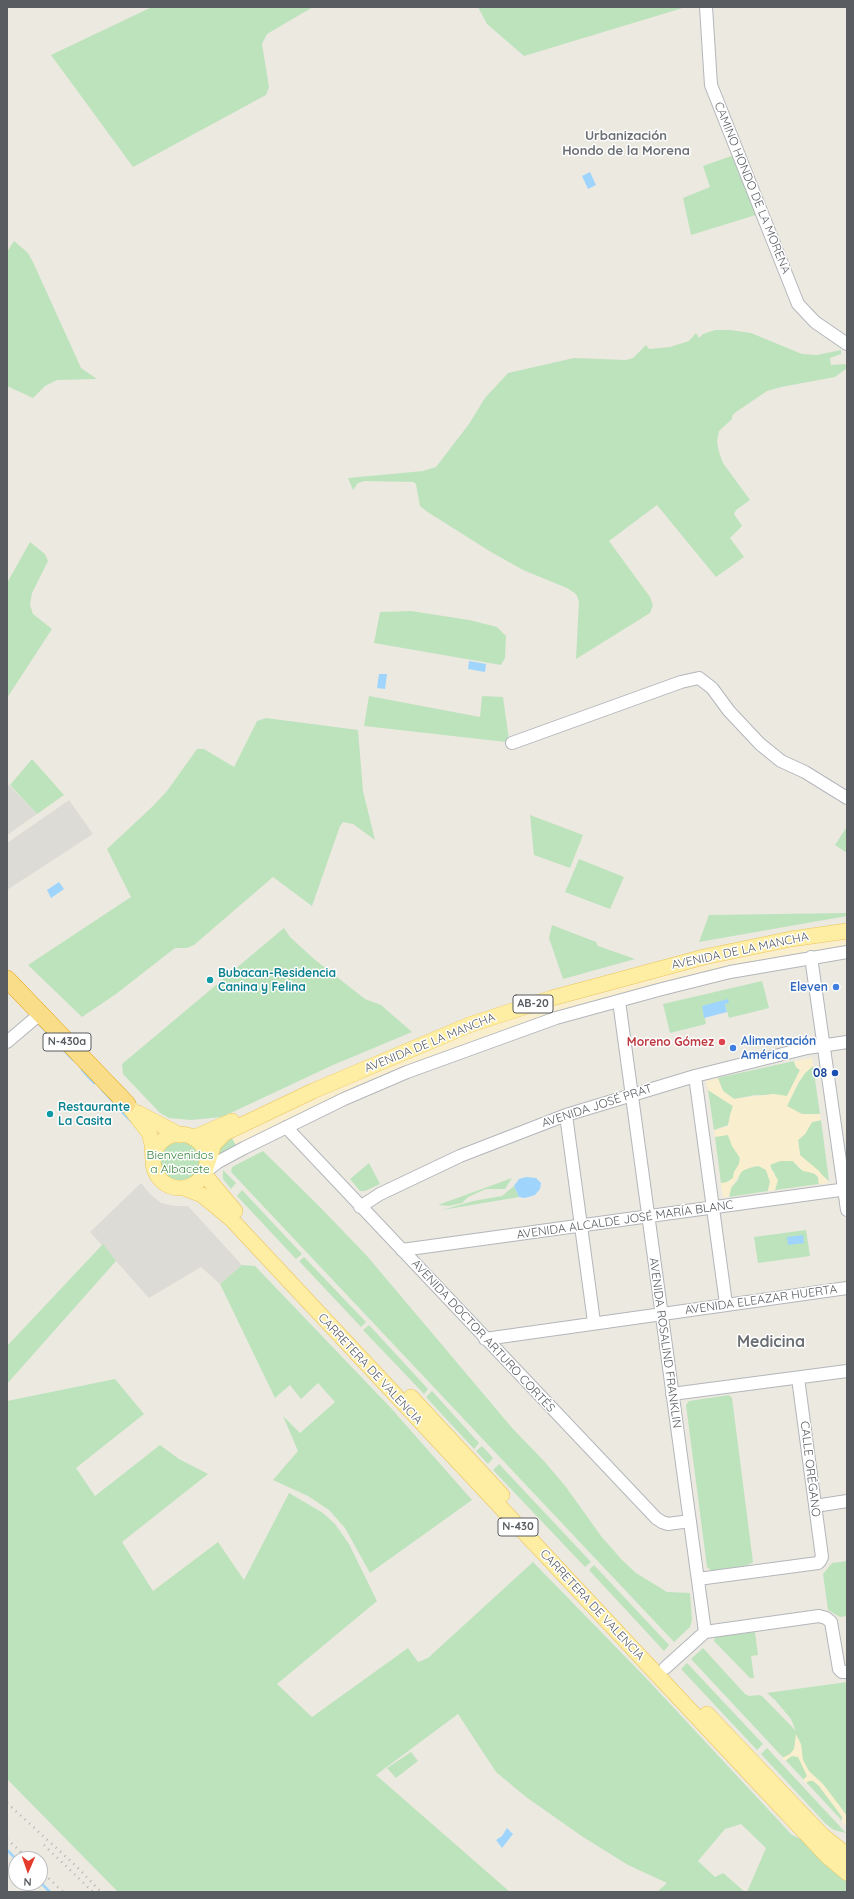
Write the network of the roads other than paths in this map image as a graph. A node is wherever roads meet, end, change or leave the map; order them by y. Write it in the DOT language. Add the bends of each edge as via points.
graph roads {
  1 [pos="706,7"];
  2 [pos="847,344"];
  3 [pos="512,743"];
  4 [pos="847,798"];
  5 [pos="847,922"];
  6 [pos="847,930"];
  7 [pos="847,952"];
  8 [pos="811,957"];
  9 [pos="7,979"];
  10 [pos="618,1001"];
  11 [pos="40,1014"];
  12 [pos="7,1042"];
  13 [pos="847,1042"];
  14 [pos="824,1045"];
  15 [pos="695,1076"];
  16 [pos="631,1095"];
  17 [pos="127,1104"];
  18 [pos="566,1115"];
  19 [pos="286,1127"];
  20 [pos="186,1136"];
  21 [pos="153,1165"];
  22 [pos="205,1171"];
  23 [pos="184,1188"];
  24 [pos="846,1189"];
  25 [pos="360,1207"];
  26 [pos="714,1208"];
  27 [pos="847,1210"];
  28 [pos="648,1216"];
  29 [pos="582,1226"];
  30 [pos="402,1250"];
  31 [pos="847,1288"];
  32 [pos="726,1304"];
  33 [pos="661,1314"];
  34 [pos="594,1322"];
  35 [pos="485,1339"];
  36 [pos="847,1371"];
  37 [pos="798,1378"];
  38 [pos="672,1394"];
  39 [pos="847,1501"];
  40 [pos="815,1506"];
  41 [pos="690,1521"];
  42 [pos="698,1579"];
  43 [pos="705,1632"];
  44 [pos="665,1668"];
  45 [pos="844,1672"];
  46 [pos="847,1855"];
  47 [pos="847,1873"];
  1 -- 2 [label="street, CAMINO HONDO DE LA MORENA" via="711,85 798,304 815,322"];
  3 -- 4 [label="street" via="681,682 699,678 770,753"];
  5 -- 20 [label="main road, AVENIDA DE LA MANCHA / AB-20" via="702,948 616,969 536,994 450,1024 330,1074 222,1126"];
  6 -- 22 [label="main road, AVENIDA DE LA MANCHA / AB-20" via="704,957 631,975 468,1025 313,1091 225,1133 214,1144"];
  7 -- 8 [label="street, AVENIDA DE LA MANCHA"];
  8 -- 10 [label="street, AVENIDA DE LA MANCHA" via="730,972"];
  8 -- 14 [label="street"];
  9 -- 11 [label="highway, N-430a"];
  10 -- 16 [label="street, AVENIDA ROSALIND FRANKLIN"];
  10 -- 19 [label="street, AVENIDA DE LA MANCHA" via="556,1018 407,1072"];
  11 -- 12 [label="street"];
  11 -- 17 [label="highway, N-430a"];
  13 -- 14 [label="street, AVENIDA JOSÉ PRAT"];
  14 -- 15 [label="street, AVENIDA JOSÉ PRAT"];
  14 -- 24 [label="street"];
  15 -- 16 [label="street, AVENIDA JOSÉ PRAT"];
  15 -- 26 [label="street"];
  16 -- 18 [label="street, AVENIDA JOSÉ PRAT"];
  16 -- 28 [label="street, AVENIDA ROSALIND FRANKLIN"];
  17 -- 20 [label="main road" via="137,1112"];
  17 -- 21 [label="main road" via="148,1133 152,1144"];
  18 -- 25 [label="street, AVENIDA JOSÉ PRAT" via="460,1156 380,1194"];
  18 -- 29 [label="street"];
  19 -- 22 [label="street, AVENIDA DE LA MANCHA"];
  19 -- 25 [label="street, AVENIDA DOCTOR ARTURO CORTÉS"];
  20 -- 21 [label="main road" via="167,1138 157,1148"];
  20 -- 22 [label="main road" via="200,1143 205,1151"];
  21 -- 23 [label="main road" via="164,1183"];
  22 -- 23 [label="main road" via="196,1183"];
  22 -- 44 [label="main road, CARRETERA DE VALENCIA / N-430" via="222,1196"];
  23 -- 47 [label="main road, CARRETERA DE VALENCIA / N-430" via="202,1195 231,1220 775,1801 827,1856"];
  24 -- 26 [label="street, AVENIDA ALCALDE JOSÉ MARÍA BLANC"];
  24 -- 27 [label="street"];
  25 -- 30 [label="street, AVENIDA DOCTOR ARTURO CORTÉS"];
  26 -- 28 [label="street, AVENIDA ALCALDE JOSÉ MARÍA BLANC"];
  26 -- 32 [label="street"];
  28 -- 29 [label="street, AVENIDA ALCALDE JOSÉ MARÍA BLANC"];
  28 -- 33 [label="street, AVENIDA ROSALIND FRANKLIN"];
  29 -- 30 [label="street, AVENIDA ALCALDE JOSÉ MARÍA BLANC"];
  29 -- 34 [label="street"];
  30 -- 35 [label="street, AVENIDA DOCTOR ARTURO CORTÉS"];
  31 -- 32 [label="street, AVENIDA ELEAZAR HUERTA"];
  32 -- 33 [label="street, AVENIDA ELEAZAR HUERTA"];
  33 -- 34 [label="street, AVENIDA ELEAZAR HUERTA"];
  33 -- 38 [label="street, AVENIDA ROSALIND FRANKLIN"];
  34 -- 35 [label="street, AVENIDA ELEAZAR HUERTA"];
  35 -- 41 [label="street, AVENIDA DOCTOR ARTURO CORTÉS" via="656,1518 668,1524"];
  36 -- 37 [label="street"];
  37 -- 38 [label="street"];
  37 -- 40 [label="street, CALLE ORÉGANO"];
  38 -- 41 [label="street, AVENIDA ROSALIND FRANKLIN"];
  39 -- 40 [label="street"];
  40 -- 42 [label="street, CALLE ORÉGANO" via="822,1557 820,1561"];
  41 -- 42 [label="street, AVENIDA ROSALIND FRANKLIN"];
  42 -- 43 [label="street, AVENIDA ROSALIND FRANKLIN"];
  43 -- 44 [label="street"];
  43 -- 45 [label="street" via="819,1616 826,1618 831,1622 839,1669"];
  44 -- 46 [label="main road, CARRETERA DE VALENCIA / N-430" via="822,1835"];
}
